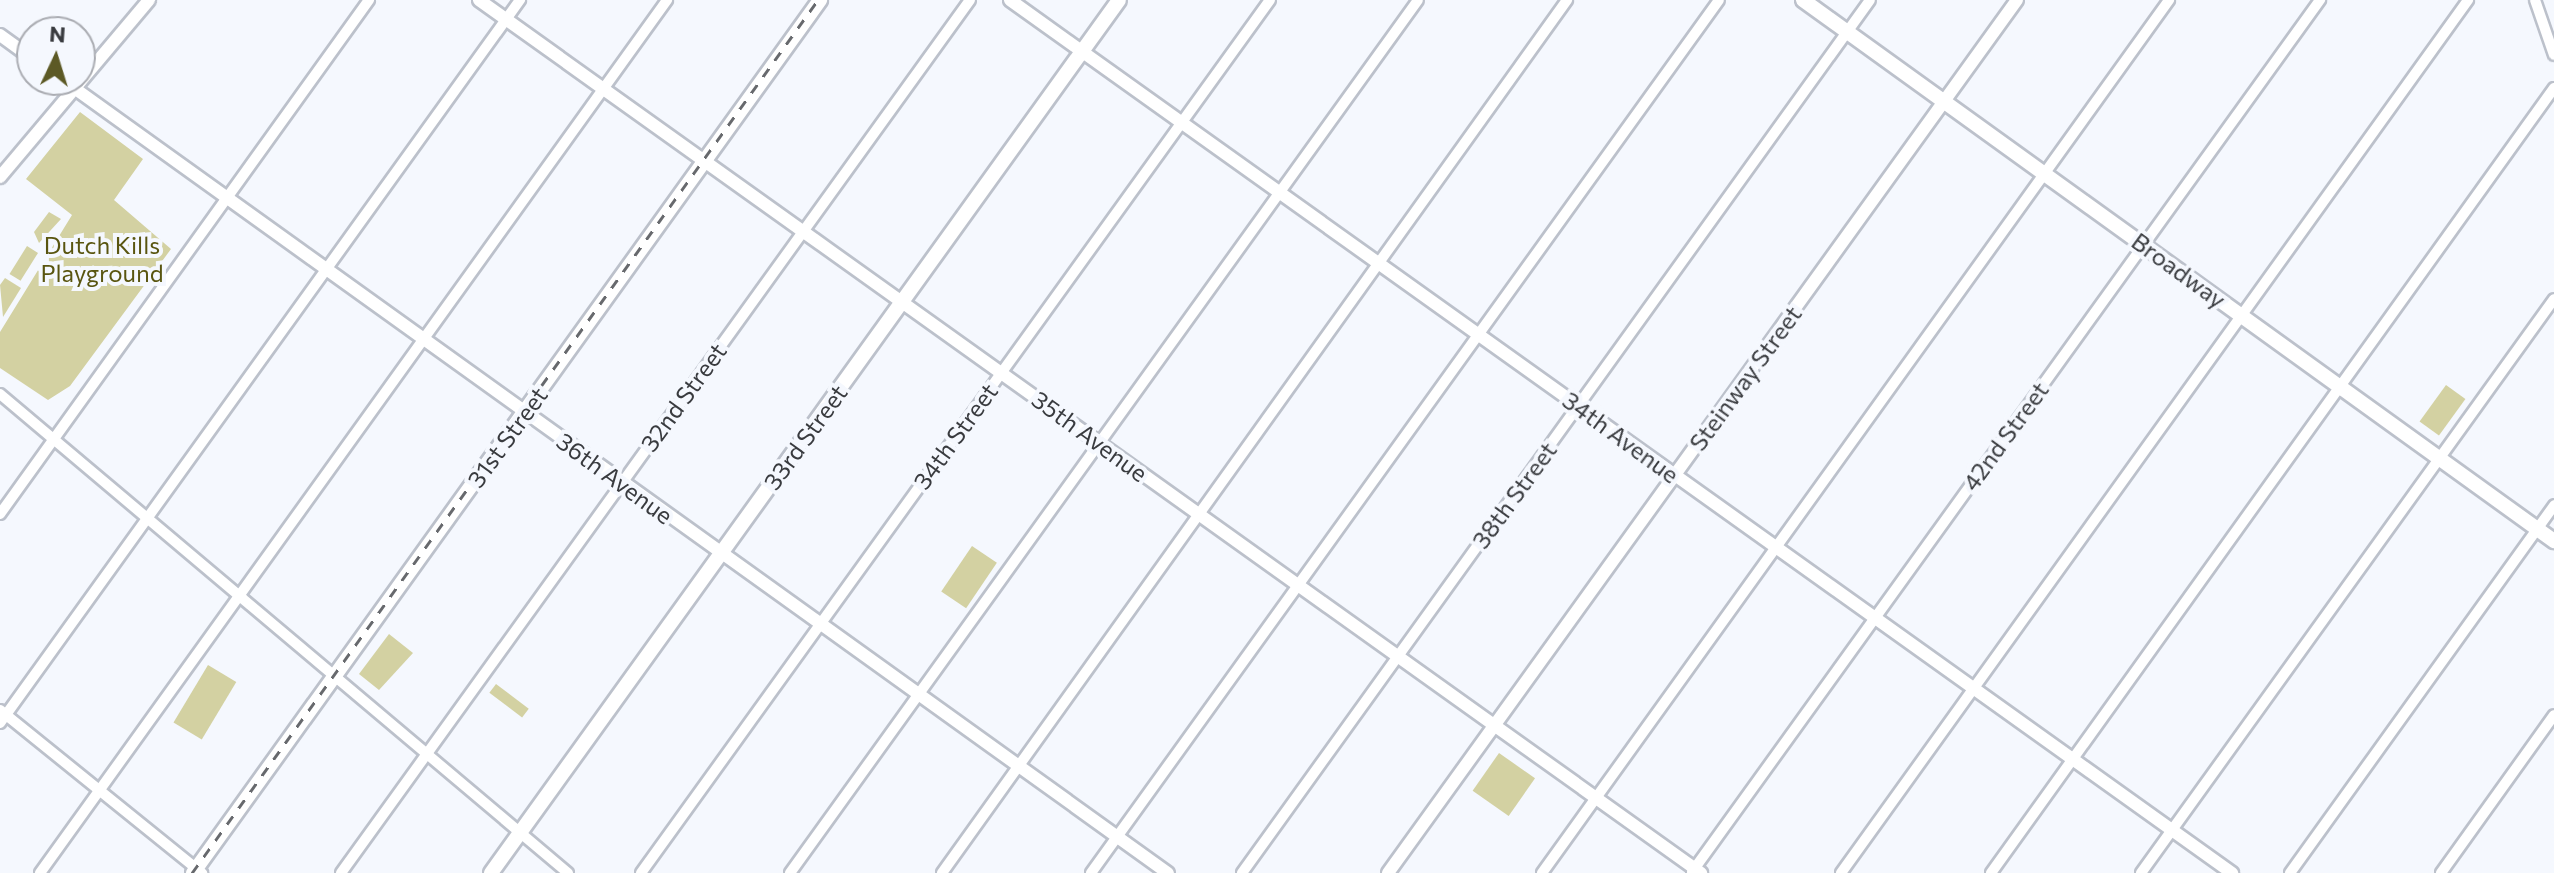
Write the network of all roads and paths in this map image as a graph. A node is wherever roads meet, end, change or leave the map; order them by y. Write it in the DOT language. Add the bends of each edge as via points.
graph roads {
  1 [pos="149,0"];
  2 [pos="369,0"];
  3 [pos="479,0"];
  4 [pos="520,0"];
  5 [pos="667,0"];
  6 [pos="820,0"];
  7 [pos="970,0"];
  8 [pos="1010,0"];
  9 [pos="1119,0"];
  10 [pos="1270,0"];
  11 [pos="1418,0"];
  12 [pos="1567,0"];
  13 [pos="1719,0"];
  14 [pos="1803,0"];
  15 [pos="1870,0"];
  16 [pos="2017,0"];
  17 [pos="2169,0"];
  18 [pos="2320,0"];
  19 [pos="2468,0"];
  20 [pos="2535,0"];
  21 [pos="507,20"];
  22 [pos="1847,32"];
  23 [pos="1082,51"];
  24 [pos="96,55"];
  25 [pos="2554,55"];
  26 [pos="603,88"];
  27 [pos="2554,88"];
  28 [pos="59,96"];
  29 [pos="84,96"];
  30 [pos="1944,102"];
  31 [pos="1182,122"];
  32 [pos="704,161"];
  33 [pos="2044,174"];
  34 [pos="0,177"];
  35 [pos="1280,192"];
  36 [pos="226,200"];
  37 [pos="803,231"];
  38 [pos="2143,245"];
  39 [pos="1380,264"];
  40 [pos="326,271"];
  41 [pos="2554,299"];
  42 [pos="902,302"];
  43 [pos="2242,316"];
  44 [pos="1479,335"];
  45 [pos="422,340"];
  46 [pos="1001,373"];
  47 [pos="2341,387"];
  48 [pos="0,394"];
  49 [pos="1578,406"];
  50 [pos="524,413"];
  51 [pos="54,438"];
  52 [pos="1099,443"];
  53 [pos="2440,458"];
  54 [pos="1675,475"];
  55 [pos="622,483"];
  56 [pos="2554,505"];
  57 [pos="0,514"];
  58 [pos="1199,515"];
  59 [pos="149,517"];
  60 [pos="2537,529"];
  61 [pos="2554,541"];
  62 [pos="1776,547"];
  63 [pos="721,553"];
  64 [pos="1298,585"];
  65 [pos="239,594"];
  66 [pos="1875,618"];
  67 [pos="820,624"];
  68 [pos="1398,656"];
  69 [pos="335,675"];
  70 [pos="1974,689"];
  71 [pos="918,694"];
  72 [pos="2554,715"];
  73 [pos="2,716"];
  74 [pos="1494,725"];
  75 [pos="427,753"];
  76 [pos="2073,759"];
  77 [pos="1019,766"];
  78 [pos="101,792"];
  79 [pos="1596,798"];
  80 [pos="2172,829"];
  81 [pos="520,832"];
  82 [pos="1117,837"];
  83 [pos="197,871"];
  84 [pos="1696,872"];
  85 [pos="40,873"];
  86 [pos="341,873"];
  87 [pos="491,873"];
  88 [pos="568,873"];
  89 [pos="641,873"];
  90 [pos="790,873"];
  91 [pos="942,873"];
  92 [pos="1091,873"];
  93 [pos="1168,873"];
  94 [pos="1242,873"];
  95 [pos="1388,873"];
  96 [pos="1542,873"];
  97 [pos="1841,873"];
  98 [pos="1991,873"];
  99 [pos="2141,873"];
  100 [pos="2232,873"];
  101 [pos="2290,873"];
  102 [pos="2441,873"];
  1 -- 24 [label="street"];
  2 -- 36 [label="street"];
  3 -- 21 [label="street, 35th Avenue"];
  4 -- 21 [label="street"];
  5 -- 26 [label="street"];
  6 -- 32 [label="main road, 31st Street"];
  7 -- 37 [label="street, 32nd Street"];
  8 -- 23 [label="street, 34th Avenue"];
  9 -- 23 [label="main road, 33rd Street"];
  10 -- 31 [label="street, 34th Street"];
  11 -- 35 [label="street"];
  12 -- 39 [label="street"];
  13 -- 44 [label="street"];
  14 -- 22 [label="main road, Broadway"];
  15 -- 22 [label="street, 38th Street"];
  16 -- 30 [label="street, Steinway Street"];
  17 -- 33 [label="street"];
  18 -- 38 [label="street, 42nd Street"];
  19 -- 43 [label="street"];
  20 -- 25 [label="street"];
  21 -- 26 [label="street, 35th Avenue"];
  21 -- 40 [label="street"];
  22 -- 30 [label="main road, Broadway"];
  22 -- 49 [label="street, 38th Street"];
  23 -- 31 [label="street, 34th Avenue"];
  23 -- 42 [label="main road, 33rd Street"];
  26 -- 32 [label="street, 35th Avenue"];
  26 -- 45 [label="street"];
  27 -- 47 [label="street"];
  28 -- 34 [label="street"];
  29 -- 36 [label="street, 36th Avenue"];
  30 -- 33 [label="main road, Broadway"];
  30 -- 54 [label="street, Steinway Street"];
  31 -- 35 [label="street, 34th Avenue"];
  31 -- 46 [label="street, 34th Street"];
  32 -- 37 [label="street, 35th Avenue"];
  32 -- 50 [label="main road, 31st Street"];
  33 -- 38 [label="main road, Broadway"];
  33 -- 62 [label="street"];
  35 -- 39 [label="street, 34th Avenue"];
  35 -- 52 [label="street"];
  36 -- 40 [label="street, 36th Avenue"];
  36 -- 51 [label="street"];
  37 -- 42 [label="street, 35th Avenue"];
  37 -- 55 [label="street, 32nd Street"];
  38 -- 43 [label="main road, Broadway"];
  38 -- 66 [label="street, 42nd Street"];
  39 -- 44 [label="street, 34th Avenue"];
  39 -- 58 [label="street"];
  40 -- 45 [label="street, 36th Avenue"];
  40 -- 59 [label="street"];
  41 -- 53 [label="street"];
  42 -- 46 [label="street, 35th Avenue"];
  42 -- 63 [label="main road, 33rd Street"];
  43 -- 47 [label="main road, Broadway"];
  43 -- 70 [label="street"];
  44 -- 49 [label="street, 34th Avenue"];
  44 -- 64 [label="street"];
  45 -- 50 [label="street, 36th Avenue"];
  45 -- 65 [label="street"];
  46 -- 52 [label="street, 35th Avenue"];
  46 -- 67 [label="street, 34th Street"];
  47 -- 53 [label="main road, Broadway"];
  47 -- 76 [label="street"];
  48 -- 51 [label="street"];
  49 -- 54 [label="street, 34th Avenue"];
  49 -- 68 [label="street, 38th Street"];
  50 -- 55 [label="street, 36th Avenue"];
  50 -- 69 [label="main road, 31st Street"];
  51 -- 57 [label="street"];
  51 -- 59 [label="street"];
  52 -- 58 [label="street, 35th Avenue"];
  52 -- 71 [label="street"];
  53 -- 60 [label="main road, Broadway"];
  53 -- 80 [label="street"];
  54 -- 62 [label="street, 34th Avenue"];
  54 -- 74 [label="street, Steinway Street"];
  55 -- 63 [label="street, 36th Avenue"];
  55 -- 75 [label="street, 32nd Street"];
  56 -- 60 [label="street"];
  58 -- 64 [label="street, 35th Avenue"];
  58 -- 77 [label="street"];
  59 -- 65 [label="street"];
  59 -- 73 [label="street"];
  60 -- 61 [label="main road, Broadway"];
  60 -- 101 [label="street"];
  62 -- 66 [label="street, 34th Avenue"];
  62 -- 79 [label="street"];
  63 -- 67 [label="street, 36th Avenue"];
  63 -- 81 [label="main road, 33rd Street"];
  64 -- 68 [label="street, 35th Avenue"];
  64 -- 82 [label="street"];
  65 -- 69 [label="street"];
  65 -- 78 [label="street"];
  66 -- 70 [label="street, 34th Avenue"];
  66 -- 84 [label="street, 42nd Street"];
  67 -- 71 [label="street, 36th Avenue"];
  67 -- 89 [label="street, 34th Street"];
  68 -- 74 [label="street, 35th Avenue"];
  68 -- 94 [label="street, 38th Street"];
  69 -- 75 [label="street"];
  69 -- 83 [label="main road, 31st Street"];
  70 -- 76 [label="street, 34th Avenue"];
  70 -- 97 [label="street"];
  71 -- 77 [label="street, 36th Avenue"];
  71 -- 90 [label="street"];
  72 -- 102 [label="street"];
  73 -- 78 [label="street"];
  74 -- 79 [label="street, 35th Avenue"];
  74 -- 95 [label="street, Steinway Street"];
  75 -- 81 [label="street"];
  75 -- 86 [label="street, 32nd Street"];
  76 -- 80 [label="street, 34th Avenue"];
  76 -- 98 [label="street"];
  77 -- 82 [label="street, 36th Avenue"];
  77 -- 91 [label="street"];
  78 -- 83 [label="street"];
  78 -- 85 [label="street"];
  79 -- 84 [label="street, 35th Avenue"];
  79 -- 96 [label="street"];
  80 -- 99 [label="street"];
  80 -- 100 [label="street, 34th Avenue"];
  81 -- 87 [label="main road, 33rd Street"];
  81 -- 88 [label="street"];
  82 -- 92 [label="street"];
  82 -- 93 [label="street, 36th Avenue"];
}
